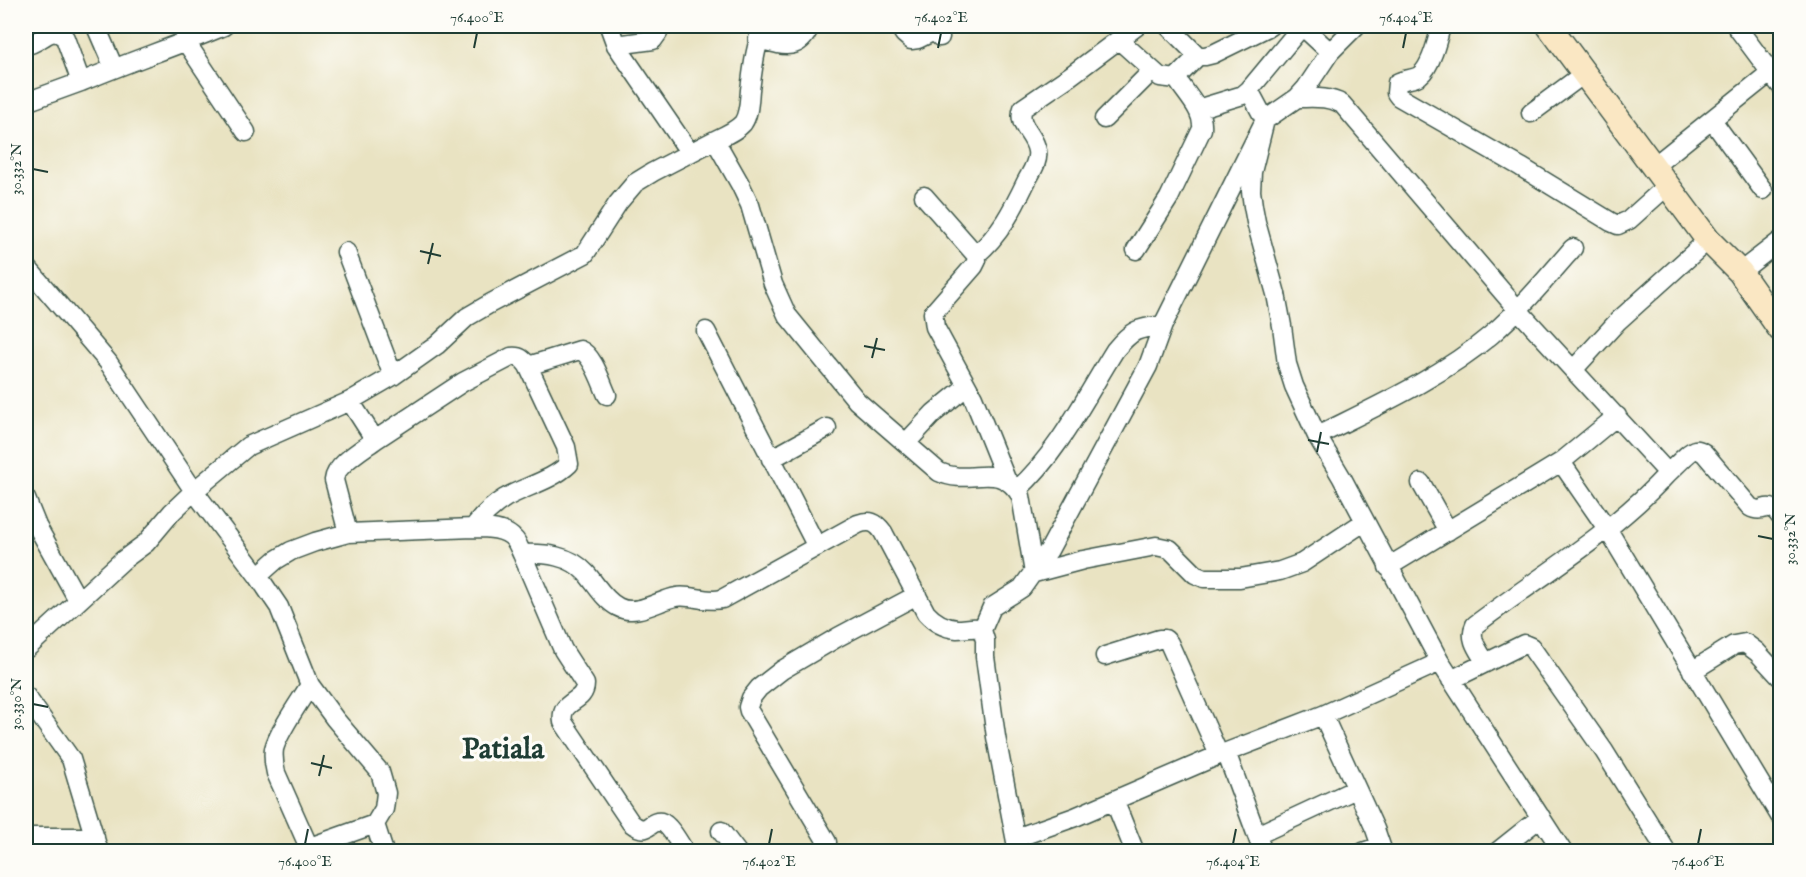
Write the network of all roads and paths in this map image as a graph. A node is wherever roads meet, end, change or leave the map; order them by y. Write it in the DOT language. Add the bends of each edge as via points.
graph roads {
  1 [pos="224,26"];
  2 [pos="609,26"];
  3 [pos="656,26"];
  4 [pos="810,26"];
  5 [pos="899,26"];
  6 [pos="1137,26"];
  7 [pos="1168,26"];
  8 [pos="1270,26"];
  9 [pos="1302,26"];
  10 [pos="1356,26"];
  11 [pos="1441,26"];
  12 [pos="1736,26"];
  13 [pos="1557,28"];
  14 [pos="97,29"];
  15 [pos="761,32"];
  16 [pos="940,37"];
  17 [pos="1119,40"];
  18 [pos="186,42"];
  19 [pos="26,45"];
  20 [pos="616,45"];
  21 [pos="1330,52"];
  22 [pos="1198,56"];
  23 [pos="114,68"];
  24 [pos="1152,71"];
  25 [pos="1585,73"];
  26 [pos="1177,79"];
  27 [pos="1776,79"];
  28 [pos="81,82"];
  29 [pos="1249,90"];
  30 [pos="1297,98"];
  31 [pos="26,102"];
  32 [pos="1197,109"];
  33 [pos="1531,113"];
  34 [pos="1104,119"];
  35 [pos="1265,120"];
  36 [pos="1712,120"];
  37 [pos="246,132"];
  38 [pos="715,140"];
  39 [pos="690,153"];
  40 [pos="1661,175"];
  41 [pos="1763,190"];
  42 [pos="924,196"];
  43 [pos="1708,240"];
  44 [pos="1780,241"];
  45 [pos="1573,249"];
  46 [pos="1136,250"];
  47 [pos="346,252"];
  48 [pos="976,255"];
  49 [pos="26,266"];
  50 [pos="1740,272"];
  51 [pos="1518,310"];
  52 [pos="1164,325"];
  53 [pos="1780,329"];
  54 [pos="706,332"];
  55 [pos="528,366"];
  56 [pos="1573,370"];
  57 [pos="393,376"];
  58 [pos="967,386"];
  59 [pos="608,395"];
  60 [pos="350,401"];
  61 [pos="1617,416"];
  62 [pos="827,428"];
  63 [pos="1317,436"];
  64 [pos="375,440"];
  65 [pos="906,443"];
  66 [pos="771,459"];
  67 [pos="1561,462"];
  68 [pos="1668,473"];
  69 [pos="1421,483"];
  70 [pos="1012,484"];
  71 [pos="194,491"];
  72 [pos="26,498"];
  73 [pos="1780,516"];
  74 [pos="1364,522"];
  75 [pos="473,528"];
  76 [pos="1608,530"];
  77 [pos="1448,531"];
  78 [pos="348,533"];
  79 [pos="817,547"];
  80 [pos="522,554"];
  81 [pos="1388,567"];
  82 [pos="1034,573"];
  83 [pos="258,576"];
  84 [pos="917,596"];
  85 [pos="78,600"];
  86 [pos="982,630"];
  87 [pos="26,650"];
  88 [pos="1105,656"];
  89 [pos="1440,662"];
  90 [pos="1486,663"];
  91 [pos="1692,671"];
  92 [pos="1780,677"];
  93 [pos="1451,680"];
  94 [pos="310,685"];
  95 [pos="26,696"];
  96 [pos="1323,715"];
  97 [pos="1223,754"];
  98 [pos="1356,789"];
  99 [pos="1114,800"];
  100 [pos="1780,816"];
  101 [pos="1540,817"];
  102 [pos="375,824"];
  103 [pos="721,831"];
  104 [pos="26,837"];
  105 [pos="827,842"];
  106 [pos="1260,843"];
  107 [pos="97,844"];
  108 [pos="1017,845"];
  109 [pos="310,849"];
  110 [pos="1382,849"];
  111 [pos="384,852"];
  112 [pos="685,852"];
  113 [pos="737,852"];
  114 [pos="1135,852"];
  115 [pos="1363,852"];
  116 [pos="1497,852"];
  117 [pos="1563,852"];
  118 [pos="1667,852"];
  1 -- 18 [label="street"];
  2 -- 20 [label="street"];
  3 -- 20 [label="street" via="658,33 653,40"];
  4 -- 15 [label="street" via="798,43 790,45 780,45"];
  5 -- 16 [label="street" via="911,40 934,31"];
  6 -- 17 [label="street"];
  7 -- 22 [label="street"];
  8 -- 22 [label="street" via="1213,54"];
  9 -- 21 [label="street"];
  9 -- 29 [label="street"];
  10 -- 21 [label="street"];
  11 -- 40 [label="street" via="1422,74 1397,83 1399,97 1618,225 1629,220"];
  12 -- 27 [label="street"];
  13 -- 25 [label="street"];
  14 -- 23 [label="street"];
  15 -- 38 [label="street" via="747,113 735,129"];
  17 -- 24 [label="street"];
  17 -- 48 [label="street" via="1023,108 1022,124 1038,151 1034,167 1007,219"];
  18 -- 23 [label="street"];
  18 -- 37 [label="street"];
  19 -- 28 [label="street" via="51,32 63,35"];
  20 -- 39 [label="street"];
  21 -- 30 [label="street"];
  22 -- 26 [label="street"];
  23 -- 28 [label="street"];
  24 -- 26 [label="street" via="1164,78"];
  24 -- 34 [label="street"];
  25 -- 33 [label="street"];
  25 -- 40 [label="street"];
  26 -- 32 [label="street"];
  27 -- 36 [label="street"];
  28 -- 31 [label="street"];
  29 -- 32 [label="street"];
  29 -- 35 [label="street"];
  30 -- 35 [label="street"];
  30 -- 51 [label="street" via="1334,99 1342,104"];
  32 -- 46 [label="street" via="1202,119 1200,135 1169,198"];
  35 -- 52 [label="street"];
  35 -- 63 [label="street" via="1252,172 1256,222 1276,294 1289,374"];
  36 -- 40 [label="street"];
  36 -- 41 [label="street"];
  38 -- 39 [label="street"];
  38 -- 65 [label="street" via="750,205 773,284 787,315 857,401"];
  39 -- 57 [label="street" via="635,183 585,254 467,317 437,345"];
  40 -- 43 [label="street"];
  42 -- 48 [label="street"];
  43 -- 50 [label="street"];
  43 -- 56 [label="street" via="1618,321"];
  44 -- 50 [label="street"];
  45 -- 51 [label="street"];
  47 -- 57 [label="street"];
  48 -- 58 [label="street" via="974,266 933,313 935,327"];
  49 -- 71 [label="street" via="108,362"];
  50 -- 53 [label="street"];
  51 -- 56 [label="street"];
  51 -- 63 [label="street" via="1442,370"];
  52 -- 70 [label="street" via="1139,328 1127,337 1051,453 1029,479"];
  52 -- 82 [label="street" via="1126,408"];
  54 -- 66 [label="street"];
  55 -- 59 [label="street" via="584,351"];
  55 -- 64 [label="street" via="518,356 496,364"];
  55 -- 75 [label="street" via="566,447 568,464 561,472 504,499"];
  56 -- 61 [label="street"];
  57 -- 60 [label="street"];
  58 -- 65 [label="street"];
  58 -- 70 [label="street"];
  60 -- 64 [label="street"];
  60 -- 71 [label="street" via="248,446"];
  61 -- 67 [label="street"];
  61 -- 68 [label="street"];
  62 -- 66 [label="street"];
  63 -- 74 [label="street"];
  64 -- 78 [label="street" via="335,475"];
  65 -- 70 [label="street" via="946,476 993,475"];
  66 -- 79 [label="street"];
  67 -- 76 [label="street"];
  67 -- 77 [label="street"];
  68 -- 73 [label="street" via="1689,453 1699,450 1750,507 1772,508"];
  68 -- 76 [label="street"];
  69 -- 77 [label="street"];
  70 -- 82 [label="street" via="1021,496"];
  71 -- 83 [label="street"];
  71 -- 85 [label="street" via="146,543"];
  72 -- 85 [label="street"];
  74 -- 81 [label="street"];
  74 -- 82 [label="street" via="1302,563 1240,578 1204,578 1174,552 1156,546"];
  75 -- 78 [label="street"];
  75 -- 80 [label="street" via="505,532 515,539"];
  76 -- 90 [label="street" via="1475,625 1473,639"];
  76 -- 91 [label="street"];
  77 -- 81 [label="street"];
  78 -- 83 [label="street" via="291,551"];
  79 -- 80 [label="street" via="722,599 711,602 681,597 627,610 617,607 572,562 542,553"];
  79 -- 84 [label="street" via="858,524 872,521 884,532"];
  80 -- 112 [label="street" via="558,640 585,684 582,695 563,710 563,722 631,823 645,829 662,823"];
  81 -- 89 [label="street"];
  82 -- 86 [label="street" via="1022,588 992,607"];
  83 -- 94 [label="street" via="279,607"];
  84 -- 86 [label="street" via="926,613 941,625"];
  84 -- 105 [label="street" via="782,670 759,688 748,703 749,711"];
  85 -- 87 [label="street"];
  86 -- 108 [label="street" via="996,737"];
  88 -- 97 [label="street" via="1165,639"];
  89 -- 93 [label="street"];
  89 -- 96 [label="street"];
  90 -- 93 [label="street"];
  90 -- 118 [label="street" via="1524,644 1531,647 1604,751"];
  91 -- 92 [label="street" via="1734,645 1745,644"];
  91 -- 100 [label="street"];
  93 -- 101 [label="street"];
  94 -- 102 [label="street" via="380,772 386,793 384,809"];
  94 -- 109 [label="street" via="275,747 273,761"];
  95 -- 107 [label="street" via="71,759"];
  96 -- 97 [label="street"];
  96 -- 98 [label="street"];
  97 -- 99 [label="street"];
  97 -- 106 [label="street"];
  98 -- 106 [label="street"];
  98 -- 110 [label="street"];
  99 -- 108 [label="street"];
  99 -- 114 [label="street"];
  101 -- 116 [label="street"];
  101 -- 117 [label="street"];
  102 -- 109 [label="street"];
  102 -- 111 [label="street"];
  103 -- 113 [label="street"];
  104 -- 107 [label="street"];
  110 -- 115 [label="street"];
}
